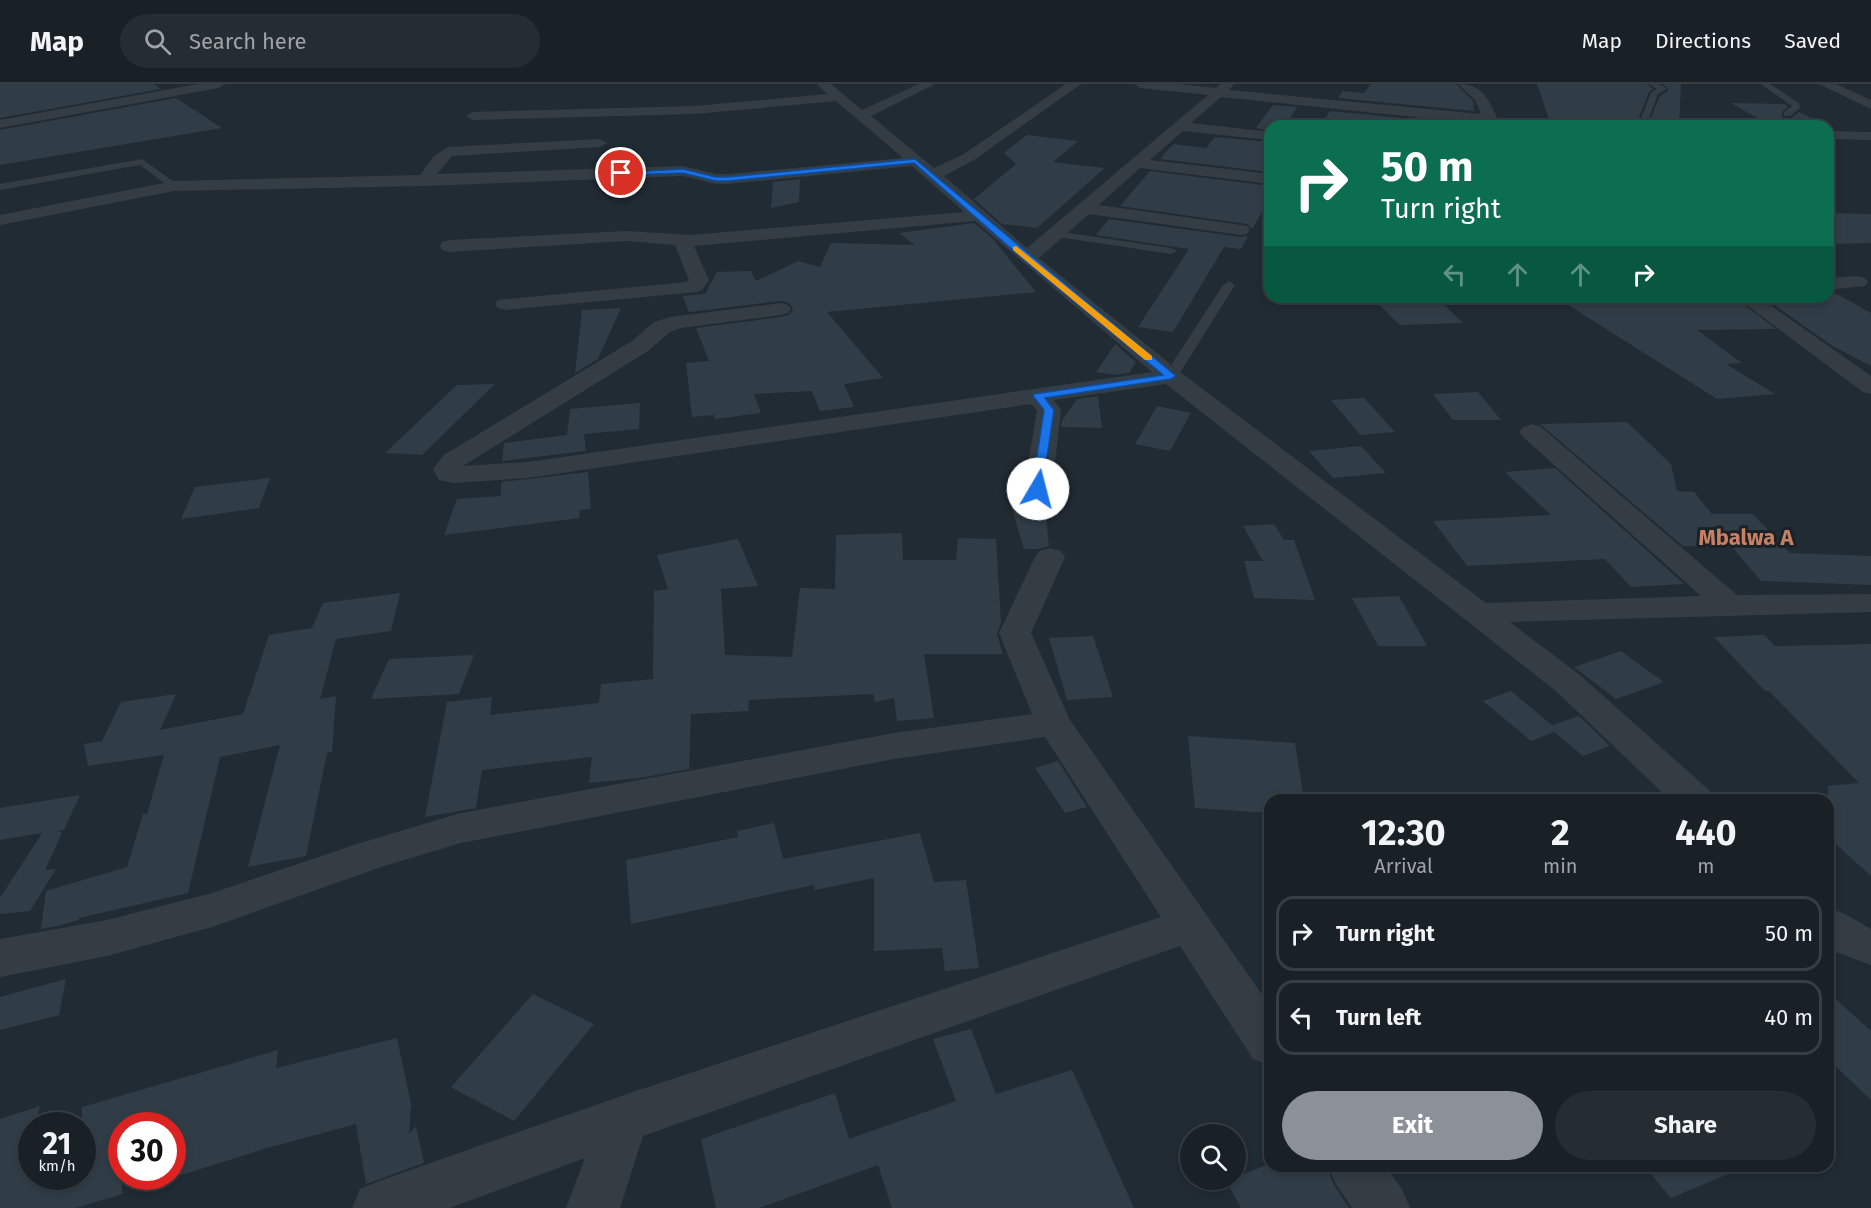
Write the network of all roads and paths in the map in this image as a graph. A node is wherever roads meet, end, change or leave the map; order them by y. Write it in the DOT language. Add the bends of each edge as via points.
graph roads {
  1 [pos="219,84"];
  2 [pos="929,84"];
  3 [pos="1075,84"];
  4 [pos="1140,84"];
  5 [pos="1464,84"];
  6 [pos="1653,84"];
  7 [pos="1765,84"];
  8 [pos="1826,84"];
  9 [pos="830,90"];
  10 [pos="1222,90"];
  11 [pos="1871,105"];
  12 [pos="1787,114"];
  13 [pos="473,116"];
  14 [pos="860,116"];
  15 [pos="1475,120"];
  16 [pos="1491,120"];
  17 [pos="1643,120"];
  18 [pos="0,124"];
  19 [pos="1180,126"];
  20 [pos="1264,135"];
  21 [pos="1834,135"];
  22 [pos="1871,136"];
  23 [pos="600,143"];
  24 [pos="1138,163"];
  25 [pos="924,168"];
  26 [pos="1264,178"];
  27 [pos="424,181"];
  28 [pos="174,186"];
  29 [pos="0,187"];
  30 [pos="1085,208"];
  31 [pos="977,216"];
  32 [pos="0,220"];
  33 [pos="1241,230"];
  34 [pos="1055,234"];
  35 [pos="682,241"];
  36 [pos="449,246"];
  37 [pos="1172,251"];
  38 [pos="1027,258"];
  39 [pos="1858,282"];
  40 [pos="1834,284"];
  41 [pos="1229,285"];
  42 [pos="1754,303"];
  43 [pos="505,304"];
  44 [pos="781,309"];
  45 [pos="1871,363"];
  46 [pos="1841,366"];
  47 [pos="1171,376"];
  48 [pos="1871,387"];
  49 [pos="1038,396"];
  50 [pos="1532,432"];
  51 [pos="1038,489"];
  52 [pos="1050,557"];
  53 [pos="1871,603"];
  54 [pos="1730,605"];
  55 [pos="1479,613"];
  56 [pos="1054,723"];
  57 [pos="1688,794"];
  58 [pos="1189,925"];
  59 [pos="1834,930"];
  60 [pos="1871,947"];
  61 [pos="0,958"];
  62 [pos="1264,1035"];
  63 [pos="624,1119"];
  64 [pos="1358,1172"];
  65 [pos="379,1208"];
  66 [pos="593,1208"];
  67 [pos="1383,1208"];
  1 -- 18 [label="street"];
  2 -- 14 [label="street"];
  3 -- 25 [label="street" via="969,158"];
  4 -- 10 [label="street"];
  5 -- 16 [label="street" via="1481,98"];
  6 -- 17 [label="lane" via="1663,89 1655,93"];
  7 -- 12 [label="lane" via="1796,105"];
  8 -- 11 [label="street"];
  9 -- 13 [label="street" via="695,110"];
  9 -- 14 [label="street"];
  10 -- 15 [label="street"];
  10 -- 19 [label="street"];
  14 -- 25 [label="street"];
  19 -- 20 [label="street"];
  19 -- 24 [label="street"];
  21 -- 22 [label="street"];
  23 -- 27 [label="street" via="448,152"];
  24 -- 26 [label="street"];
  24 -- 30 [label="street"];
  25 -- 27 [label="street" via="728,179 683,171"];
  25 -- 31 [label="street"];
  27 -- 28 [label="street"];
  28 -- 29 [label="lane" via="142,162"];
  28 -- 32 [label="street"];
  30 -- 33 [label="street"];
  30 -- 34 [label="street"];
  31 -- 35 [label="street"];
  31 -- 38 [label="street"];
  34 -- 37 [label="lane"];
  34 -- 38 [label="street"];
  35 -- 36 [label="street" via="627,236"];
  35 -- 43 [label="street" via="699,280 690,288"];
  38 -- 47 [label="street"];
  39 -- 40 [label="street"];
  41 -- 47 [label="lane"];
  42 -- 46 [label="street"];
  44 -- 49 [label="street" via="686,320 662,327 640,346 447,465 448,474 528,470"];
  45 -- 46 [label="street"];
  46 -- 48 [label="street"];
  47 -- 49 [label="street"];
  47 -- 55 [label="street"];
  49 -- 51 [label="street" via="1049,410"];
  50 -- 54 [label="street"];
  52 -- 56 [label="street" via="1015,633"];
  53 -- 54 [label="street"];
  54 -- 55 [label="street"];
  55 -- 57 [label="street" via="1569,684"];
  56 -- 58 [label="street"];
  56 -- 61 [label="street" via="894,746 461,828 212,910 106,938"];
  58 -- 62 [label="street"];
  58 -- 63 [label="street"];
  59 -- 60 [label="street"];
  63 -- 65 [label="street"];
  63 -- 66 [label="street"];
  64 -- 67 [label="street"];
}
